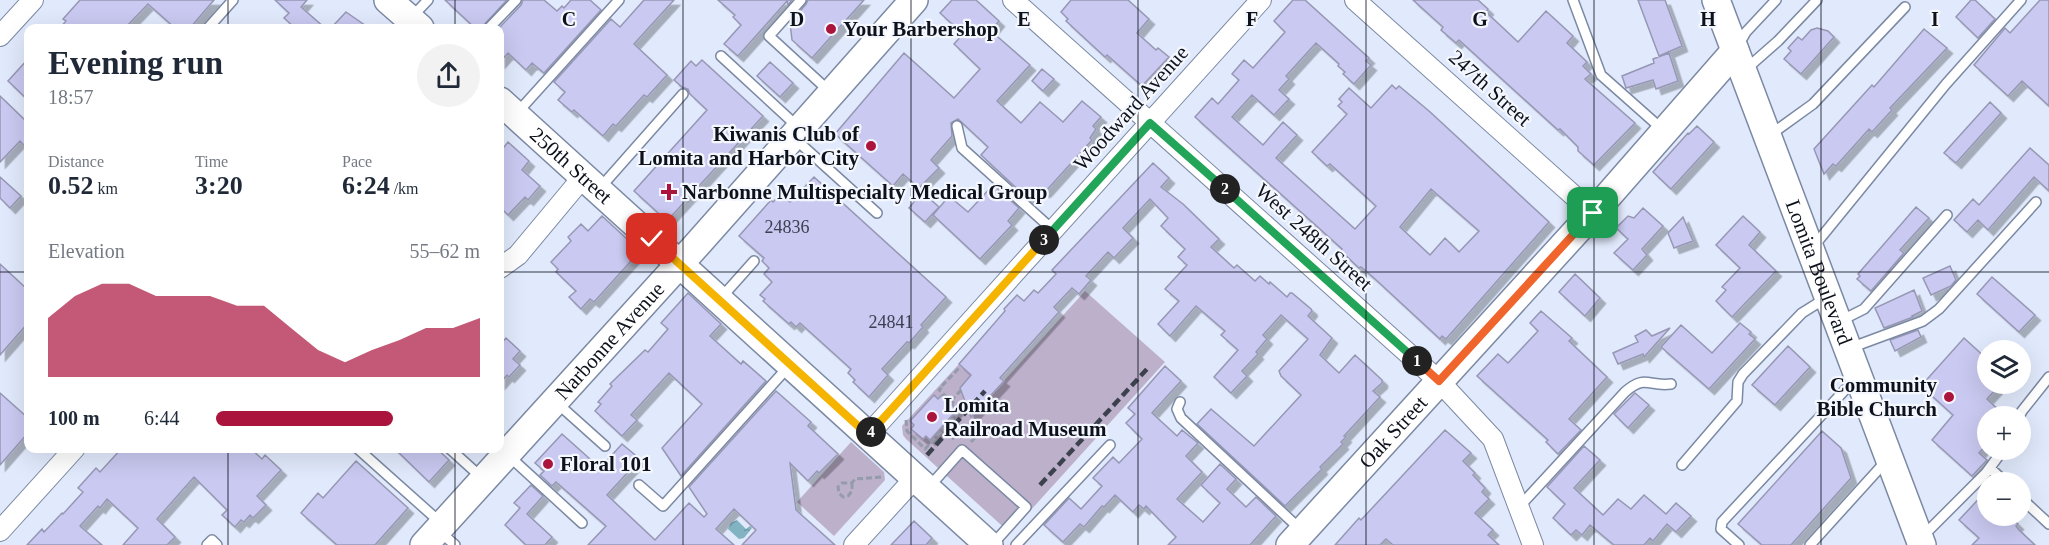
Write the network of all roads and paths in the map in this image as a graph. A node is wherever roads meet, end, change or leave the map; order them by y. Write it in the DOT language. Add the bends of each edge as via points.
graph roads {
  1 [pos="33,0"];
  2 [pos="233,0"];
  3 [pos="388,0"];
  4 [pos="516,0"];
  5 [pos="619,0"];
  6 [pos="801,0"];
  7 [pos="914,0"];
  8 [pos="1013,0"];
  9 [pos="1261,0"];
  10 [pos="1355,0"];
  11 [pos="1573,0"];
  12 [pos="1716,0"];
  13 [pos="1776,0"];
  14 [pos="1817,0"];
  15 [pos="2021,0"];
  16 [pos="1905,7"];
  17 [pos="419,16"];
  18 [pos="212,24"];
  19 [pos="493,24"];
  20 [pos="0,36"];
  21 [pos="721,56"];
  22 [pos="1739,61"];
  23 [pos="831,93"];
  24 [pos="682,94"];
  25 [pos="507,108"];
  26 [pos="1150,123"];
  27 [pos="957,126"];
  28 [pos="1665,131"];
  29 [pos="796,133"];
  30 [pos="1768,137"];
  31 [pos="591,183"];
  32 [pos="684,198"];
  33 [pos="689,202"];
  34 [pos="2036,202"];
  35 [pos="877,213"];
  36 [pos="1593,213"];
  37 [pos="1947,215"];
  38 [pos="1053,230"];
  39 [pos="1810,250"];
  40 [pos="754,261"];
  41 [pos="679,264"];
  42 [pos="504,265"];
  43 [pos="1828,296"];
  44 [pos="719,300"];
  45 [pos="1837,322"];
  46 [pos="1848,349"];
  47 [pos="790,365"];
  48 [pos="959,368"];
  49 [pos="1858,376"];
  50 [pos="2049,377"];
  51 [pos="1439,381"];
  52 [pos="1671,384"];
  53 [pos="963,388"];
  54 [pos="555,401"];
  55 [pos="951,401"];
  56 [pos="1180,402"];
  57 [pos="2026,406"];
  58 [pos="906,420"];
  59 [pos="972,428"];
  60 [pos="943,429"];
  61 [pos="979,434"];
  62 [pos="868,435"];
  63 [pos="958,443"];
  64 [pos="1110,445"];
  65 [pos="605,446"];
  66 [pos="70,453"];
  67 [pos="362,453"];
  68 [pos="455,453"];
  69 [pos="507,454"];
  70 [pos="1889,458"];
  71 [pos="1996,460"];
  72 [pos="1682,465"];
  73 [pos="1990,468"];
  74 [pos="1994,472"];
  75 [pos="884,476"];
  76 [pos="484,479"];
  77 [pos="852,483"];
  78 [pos="921,483"];
  79 [pos="639,485"];
  80 [pos="1519,507"];
  81 [pos="2031,507"];
  82 [pos="582,523"];
  83 [pos="2049,524"];
  84 [pos="0,531"];
  85 [pos="440,536"];
  86 [pos="1296,538"];
  87 [pos="1917,543"];
  88 [pos="207,545"];
  89 [pos="217,545"];
  90 [pos="854,545"];
  91 [pos="991,545"];
  92 [pos="1016,545"];
  93 [pos="1533,545"];
  94 [pos="1739,545"];
  95 [pos="1810,545"];
  1 -- 20 [label="street"];
  2 -- 18 [label="lane"];
  3 -- 17 [label="street"];
  4 -- 19 [label="lane"];
  5 -- 25 [label="lane"];
  6 -- 23 [label="lane" via="769,36"];
  7 -- 23 [label="street, Narbonne Avenue"];
  8 -- 26 [label="street, West 248th Street"];
  9 -- 26 [label="street, Woodward Avenue"];
  10 -- 36 [label="street, 247th Street"];
  11 -- 28 [label="lane" via="1601,75"];
  12 -- 22 [label="street, Lomita Boulevard"];
  13 -- 22 [label="lane" via="1746,32"];
  14 -- 22 [label="lane" via="1779,40"];
  15 -- 39 [label="lane" via="1946,84"];
  16 -- 30 [label="lane" via="1813,104"];
  21 -- 29 [label="lane"];
  22 -- 28 [label="street, Oak Street"];
  22 -- 30 [label="street, Lomita Boulevard"];
  23 -- 29 [label="street, Narbonne Avenue"];
  24 -- 31 [label="lane"];
  25 -- 31 [label="street, 250th Street"];
  26 -- 38 [label="street, Woodward Avenue"];
  26 -- 51 [label="street, West 248th Street"];
  27 -- 38 [label="lane" via="962,148"];
  28 -- 36 [label="street, Oak Street"];
  29 -- 35 [label="lane"];
  29 -- 41 [label="street, Narbonne Avenue"];
  30 -- 39 [label="street, Lomita Boulevard"];
  31 -- 41 [label="street, 250th Street"];
  31 -- 42 [label="street"];
  32 -- 33 [label="path"];
  34 -- 46 [label="lane" via="1939,309 1923,321"];
  36 -- 51 [label="street, Oak Street"];
  37 -- 45 [label="lane" via="1864,309"];
  38 -- 62 [label="street, Woodward Avenue"];
  39 -- 43 [label="street, Lomita Boulevard"];
  40 -- 44 [label="lane"];
  41 -- 44 [label="street, 250th Street"];
  41 -- 54 [label="street, Narbonne Avenue"];
  43 -- 45 [label="street, Lomita Boulevard"];
  43 -- 72 [label="lane" via="1802,313 1743,374 1738,382 1737,401"];
  44 -- 47 [label="street, 250th Street"];
  45 -- 46 [label="street, Lomita Boulevard"];
  46 -- 49 [label="street, Lomita Boulevard"];
  47 -- 62 [label="street, 250th Street"];
  47 -- 79 [label="lane" via="663,506"];
  48 -- 55 [label="path" via="939,390"];
  49 -- 70 [label="street, Lomita Boulevard"];
  49 -- 94 [label="lane" via="1722,522 1721,529"];
  50 -- 57 [label="lane"];
  51 -- 80 [label="street, West 248th Street" via="1492,439"];
  51 -- 86 [label="street, Oak Street"];
  52 -- 80 [label="lane" via="1636,382"];
  53 -- 55 [label="path"];
  54 -- 65 [label="lane"];
  54 -- 69 [label="street, Narbonne Avenue"];
  55 -- 60 [label="path" via="961,410"];
  56 -- 86 [label="lane" via="1177,409 1181,418"];
  58 -- 60 [label="path" via="907,431 925,448"];
  59 -- 61 [label="path"];
  60 -- 63 [label="path"];
  62 -- 78 [label="street, 250th Street"];
  64 -- 92 [label="lane"];
  66 -- 84 [label="street"];
  67 -- 85 [label="lane"];
  68 -- 76 [label="lane"];
  69 -- 76 [label="street, Narbonne Avenue"];
  69 -- 82 [label="lane"];
  70 -- 87 [label="street, Lomita Boulevard"];
  70 -- 95 [label="lane"];
  71 -- 73 [label="lane"];
  73 -- 74 [label="lane"];
  73 -- 87 [label="lane"];
  75 -- 77 [label="path" via="855,479"];
  76 -- 85 [label="street, Narbonne Avenue"];
  77 -- 77 [label="path" via="852,491 843,497 838,487"];
  78 -- 90 [label="street"];
  78 -- 91 [label="street, 250th Street"];
  78 -- 91 [label="lane" via="962,450 1026,507"];
  80 -- 93 [label="street, West 248th Street"];
  81 -- 83 [label="lane"];
  88 -- 89 [label="lane" via="212,540"];
}
